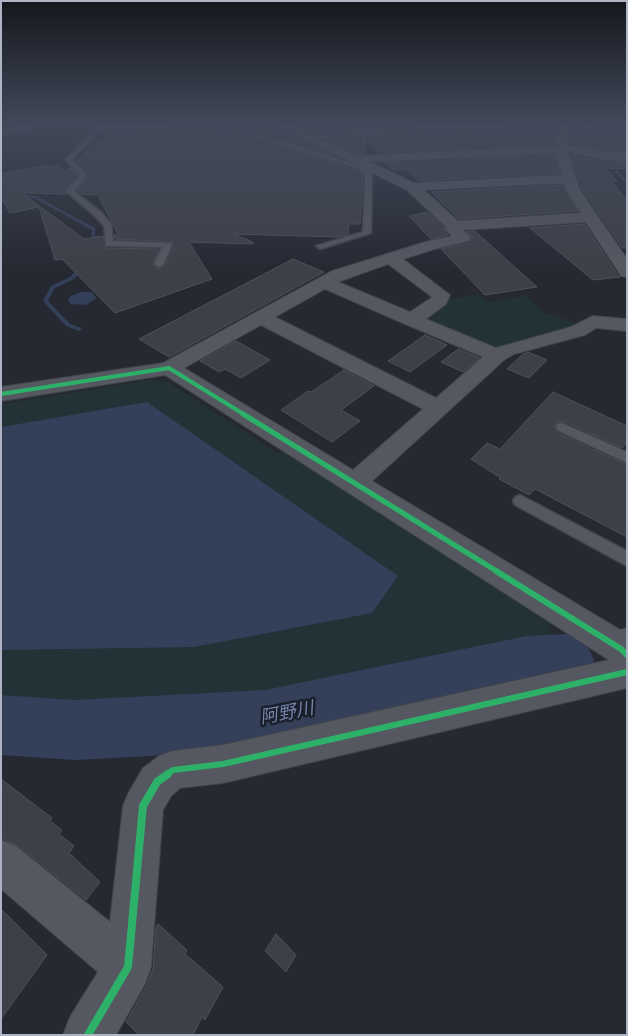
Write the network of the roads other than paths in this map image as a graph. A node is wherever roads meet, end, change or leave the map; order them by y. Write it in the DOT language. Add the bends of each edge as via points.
graph roads {
  1 [pos="83,174"];
  2 [pos="369,174"];
  3 [pos="387,174"];
  4 [pos="568,174"];
  5 [pos="569,179"];
  6 [pos="412,187"];
  7 [pos="589,217"];
  8 [pos="454,226"];
  9 [pos="320,246"];
  10 [pos="620,252"];
  11 [pos="390,258"];
  12 [pos="159,264"];
  13 [pos="627,272"];
  14 [pos="325,283"];
  15 [pos="260,318"];
  16 [pos="412,320"];
  17 [pos="627,325"];
  18 [pos="497,356"];
  19 [pos="169,368"];
  20 [pos="1,394"];
  21 [pos="438,408"];
  22 [pos="562,427"];
  23 [pos="627,458"];
  24 [pos="354,483"];
  25 [pos="520,501"];
  26 [pos="627,559"];
  27 [pos="625,655"];
  28 [pos="1,861"];
  29 [pos="128,967"];
  30 [pos="88,1035"];
  1 -- 12 [label="lane" via="70,191 108,226 110,244 168,245"];
  2 -- 9 [label="lane" via="367,233"];
  3 -- 6 [label="street"];
  4 -- 5 [label="street"];
  5 -- 6 [label="street"];
  5 -- 7 [label="street"];
  6 -- 8 [label="street"];
  7 -- 8 [label="street"];
  7 -- 10 [label="street"];
  8 -- 11 [label="street" via="463,238"];
  10 -- 13 [label="street"];
  11 -- 14 [label="street" via="338,274"];
  11 -- 16 [label="street" via="441,295 440,300"];
  14 -- 15 [label="street"];
  14 -- 16 [label="street"];
  15 -- 19 [label="street"];
  15 -- 21 [label="street"];
  16 -- 18 [label="street"];
  17 -- 18 [label="street" via="593,322 578,331 507,350"];
  18 -- 21 [label="street"];
  19 -- 20 [label="street"];
  19 -- 24 [label="street"];
  21 -- 24 [label="street"];
  22 -- 23 [label="lane"];
  24 -- 27 [label="street"];
  25 -- 26 [label="lane"];
  27 -- 29 [label="street" via="222,764 172,770 157,782 143,806"];
  28 -- 29 [label="street"];
  29 -- 30 [label="street"];
}
